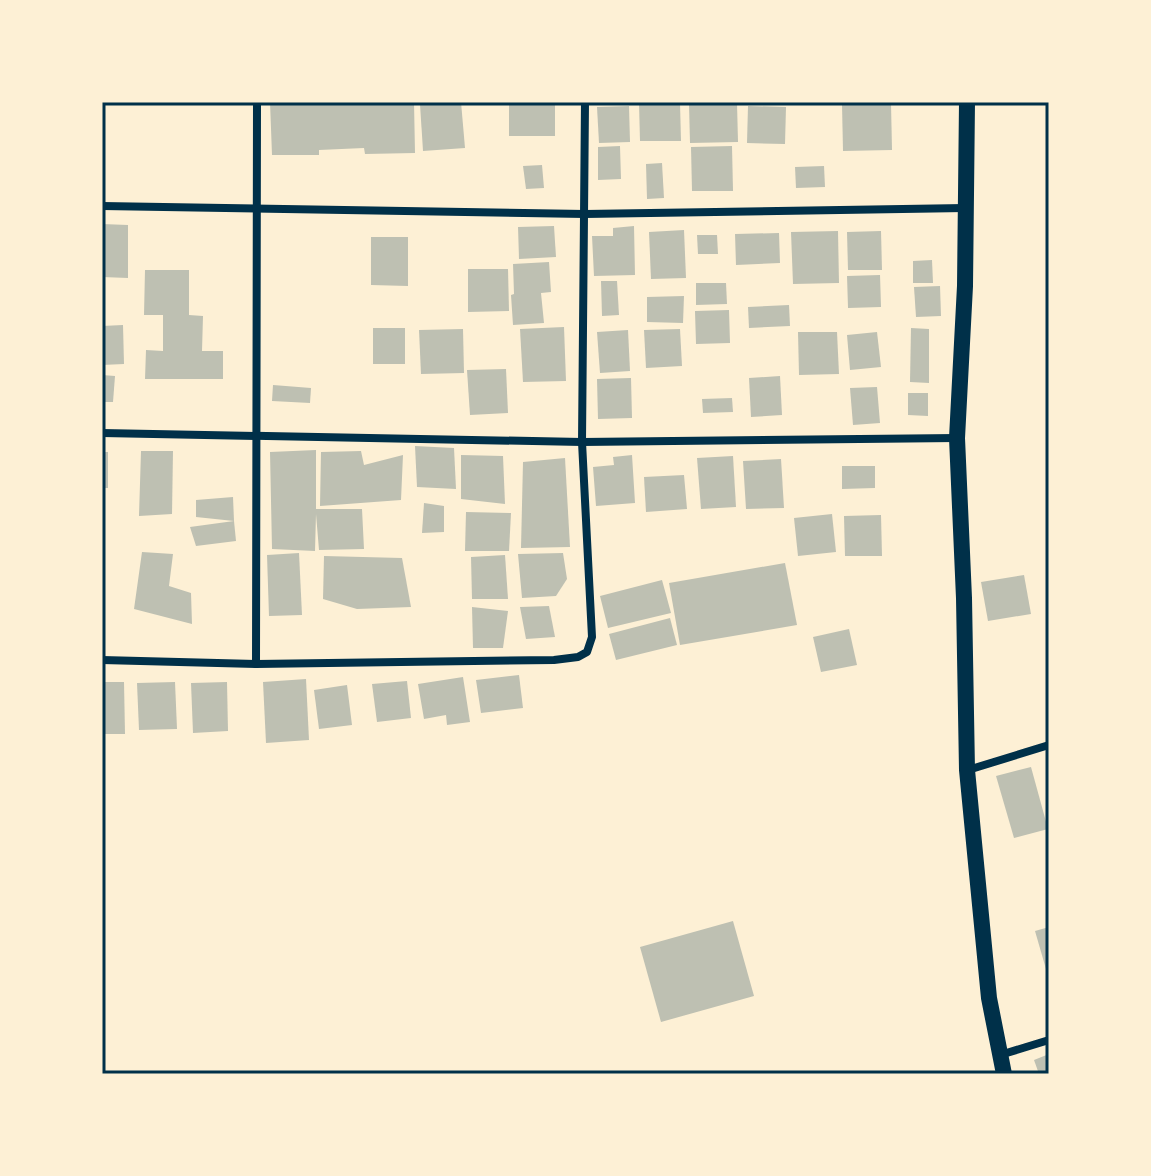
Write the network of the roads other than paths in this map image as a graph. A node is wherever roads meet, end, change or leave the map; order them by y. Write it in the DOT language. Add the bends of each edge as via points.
graph roads {
  1 [pos="257,102"];
  2 [pos="585,102"];
  3 [pos="967,102"];
  4 [pos="102,206"];
  5 [pos="257,208"];
  6 [pos="965,208"];
  7 [pos="585,214"];
  8 [pos="102,433"];
  9 [pos="256,437"];
  10 [pos="957,438"];
  11 [pos="582,442"];
  12 [pos="102,660"];
  13 [pos="256,664"];
  14 [pos="1049,745"];
  15 [pos="967,770"];
  16 [pos="1049,1040"];
  17 [pos="999,1055"];
  18 [pos="1004,1074"];
  1 -- 5 [label="street"];
  2 -- 7 [label="street"];
  3 -- 6 [label="main road"];
  4 -- 5 [label="street"];
  5 -- 7 [label="street"];
  5 -- 9 [label="street"];
  6 -- 7 [label="street"];
  6 -- 10 [label="main road"];
  7 -- 11 [label="street"];
  8 -- 9 [label="street"];
  9 -- 11 [label="street"];
  9 -- 13 [label="street"];
  10 -- 11 [label="street"];
  10 -- 15 [label="main road"];
  11 -- 13 [label="street" via="592,637 587,652 554,660"];
  12 -- 13 [label="street"];
  14 -- 15 [label="street"];
  15 -- 17 [label="main road"];
  16 -- 17 [label="street"];
  17 -- 18 [label="main road"];
}
